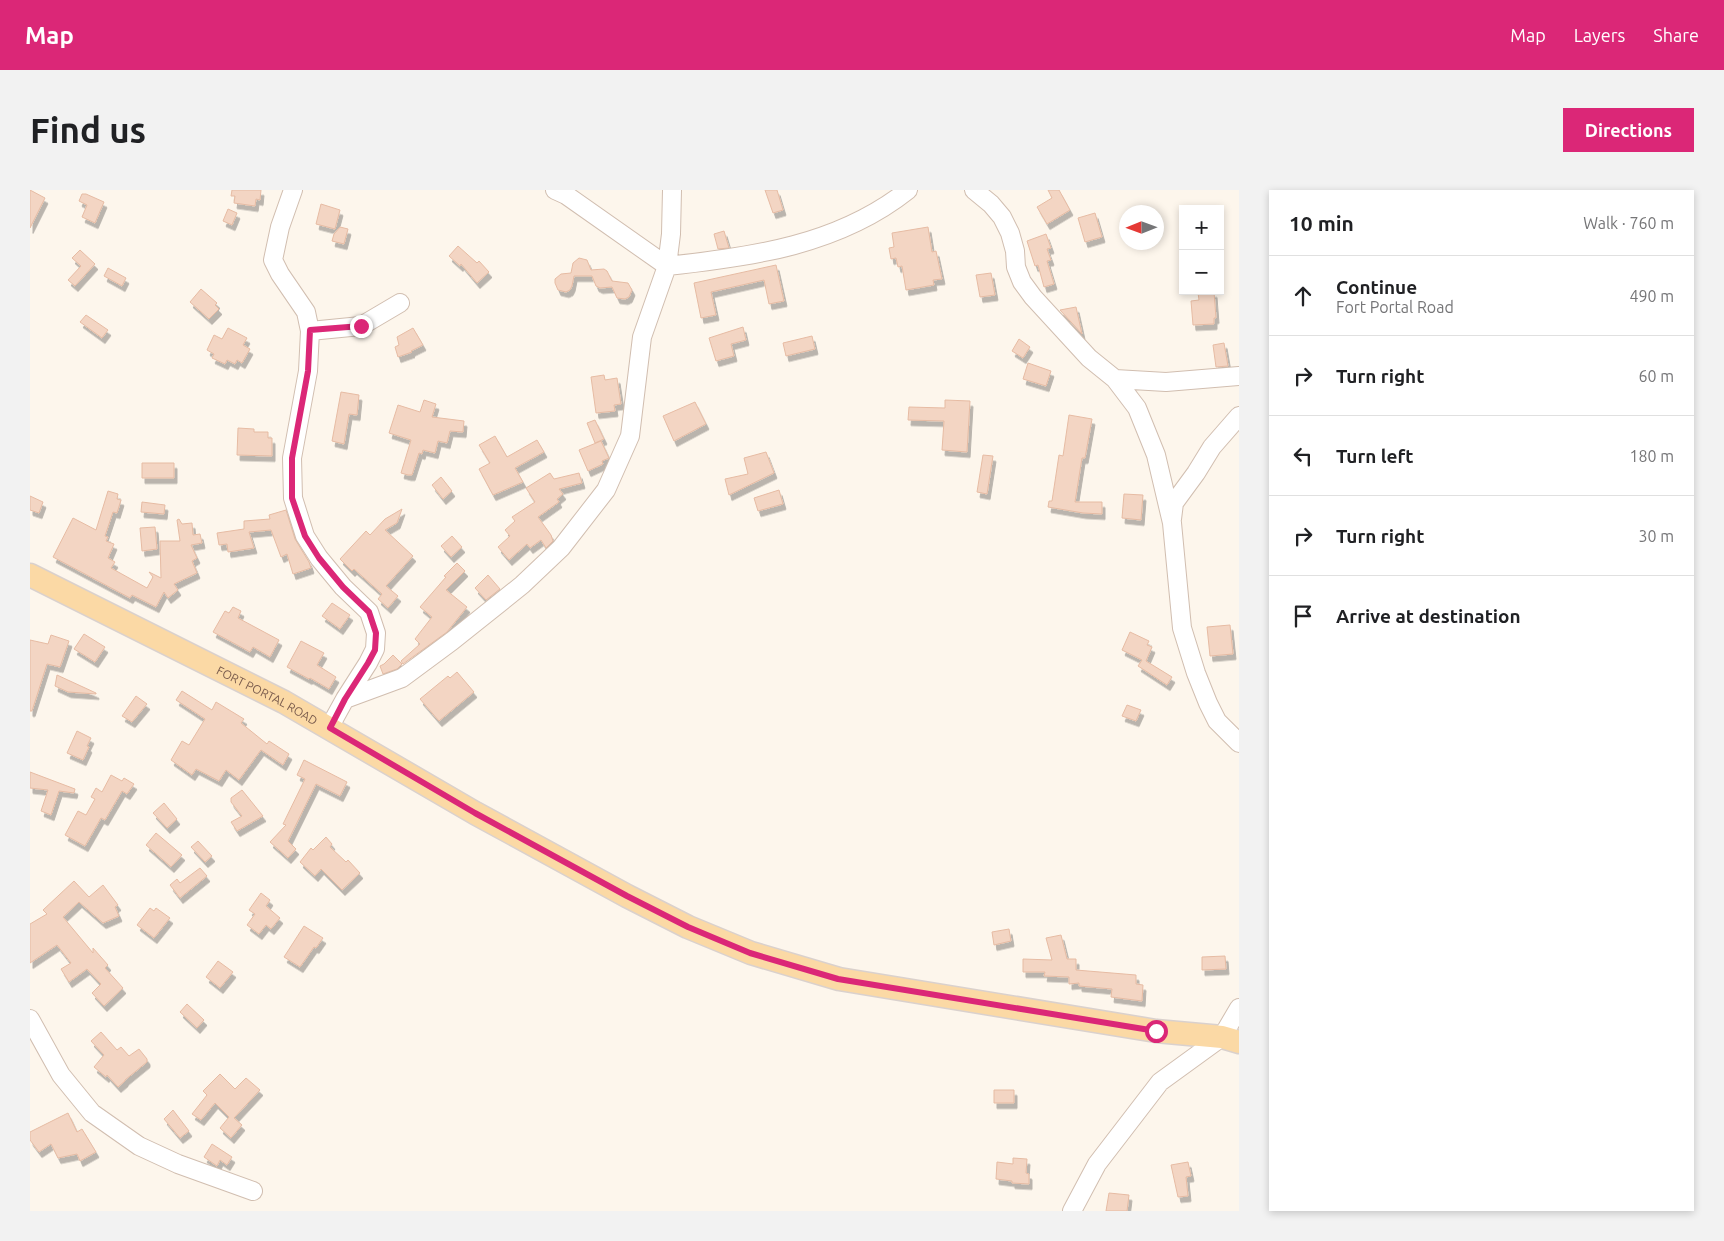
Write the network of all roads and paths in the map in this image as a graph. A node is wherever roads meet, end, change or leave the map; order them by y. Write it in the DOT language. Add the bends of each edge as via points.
graph roads {
  1 [pos="293,190"];
  2 [pos="540,190"];
  3 [pos="543,190"];
  4 [pos="555,190"];
  5 [pos="672,190"];
  6 [pos="908,190"];
  7 [pos="974,190"];
  8 [pos="667,266"];
  9 [pos="400,302"];
  10 [pos="310,330"];
  11 [pos="1239,376"];
  12 [pos="1115,378"];
  13 [pos="1239,416"];
  14 [pos="1172,523"];
  15 [pos="30,575"];
  16 [pos="345,699"];
  17 [pos="330,728"];
  18 [pos="1239,744"];
  19 [pos="1239,1008"];
  20 [pos="30,1019"];
  21 [pos="1231,1039"];
  22 [pos="253,1191"];
  23 [pos="1072,1211"];
  1 -- 10 [label="street" via="273,260 306,312"];
  2 -- 3 [label="street"];
  4 -- 8 [label="street"];
  5 -- 8 [label="street"];
  6 -- 8 [label="street" via="870,217 834,233 772,251"];
  7 -- 12 [label="street" via="1002,217 1010,233 1016,267 1033,297 1089,358"];
  8 -- 16 [label="street" via="642,338 630,436 606,490 561,548 499,604 402,678"];
  9 -- 10 [label="street" via="361,326"];
  10 -- 16 [label="street" via="308,371 292,458 292,498 305,536 314,551 343,587 369,612 376,633 375,650"];
  11 -- 12 [label="street" via="1166,382"];
  12 -- 14 [label="street" via="1137,408 1156,455"];
  13 -- 14 [label="street" via="1212,447 1174,502"];
  14 -- 18 [label="street" via="1182,628 1208,703 1217,721"];
  15 -- 17 [label="main road, FORT PORTAL ROAD"];
  16 -- 17 [label="street"];
  17 -- 21 [label="main road, FORT PORTAL ROAD" via="475,813 619,891 688,927 750,953 838,979 1156,1031"];
  19 -- 21 [label="street"];
  20 -- 22 [label="street" via="62,1075 92,1113 139,1146"];
  21 -- 23 [label="street" via="1160,1082 1097,1164"];
}
